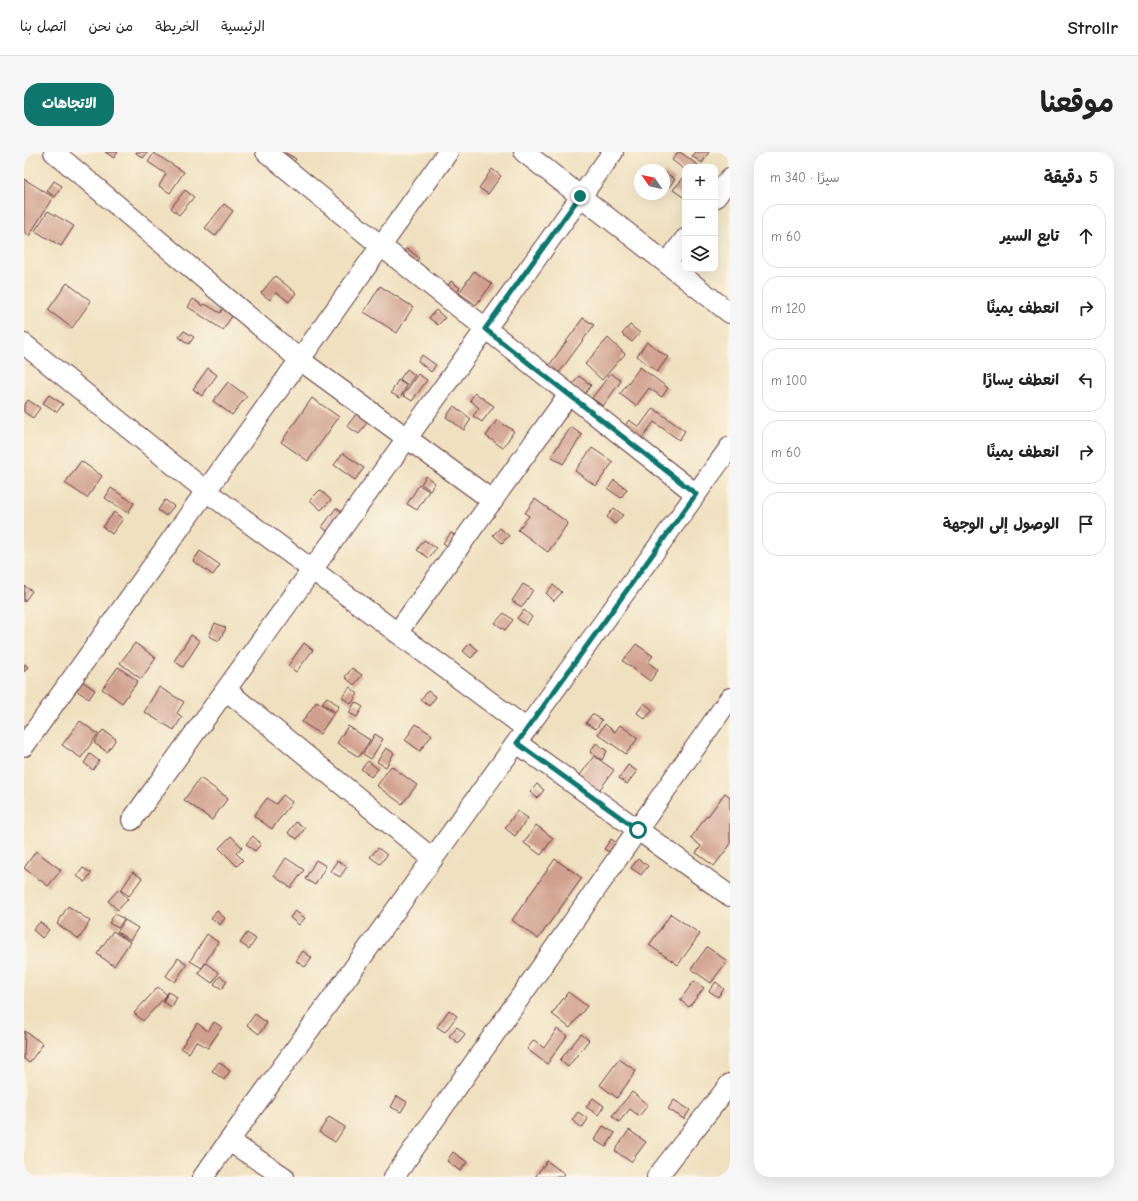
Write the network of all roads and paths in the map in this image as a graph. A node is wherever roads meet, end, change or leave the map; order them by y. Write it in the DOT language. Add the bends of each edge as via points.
graph roads {
  1 [pos="54,152"];
  2 [pos="266,152"];
  3 [pos="448,152"];
  4 [pos="524,152"];
  5 [pos="613,152"];
  6 [pos="730,178"];
  7 [pos="718,194"];
  8 [pos="580,196"];
  9 [pos="682,242"];
  10 [pos="381,246"];
  11 [pos="667,263"];
  12 [pos="730,312"];
  13 [pos="485,329"];
  14 [pos="24,344"];
  15 [pos="300,360"];
  16 [pos="569,394"];
  17 [pos="407,438"];
  18 [pos="730,447"];
  19 [pos="206,491"];
  20 [pos="696,494"];
  21 [pos="493,501"];
  22 [pos="312,570"];
  23 [pos="398,633"];
  24 [pos="226,690"];
  25 [pos="730,698"];
  26 [pos="522,736"];
  27 [pos="24,746"];
  28 [pos="132,820"];
  29 [pos="638,830"];
  30 [pos="433,859"];
  31 [pos="730,896"];
  32 [pos="730,1084"];
  33 [pos="229,1141"];
  34 [pos="203,1177"];
  35 [pos="284,1177"];
  36 [pos="394,1177"];
  37 [pos="657,1177"];
  1 -- 15 [label="street"];
  2 -- 10 [label="street"];
  3 -- 10 [label="street"];
  4 -- 8 [label="street"];
  5 -- 8 [label="street"];
  6 -- 7 [label="street"];
  8 -- 11 [label="street"];
  8 -- 13 [label="street"];
  9 -- 11 [label="street"];
  10 -- 13 [label="street"];
  10 -- 15 [label="street"];
  11 -- 12 [label="street"];
  13 -- 16 [label="street"];
  13 -- 17 [label="street"];
  14 -- 19 [label="street"];
  15 -- 17 [label="street"];
  15 -- 19 [label="street"];
  16 -- 20 [label="street"];
  16 -- 21 [label="street"];
  17 -- 21 [label="street"];
  17 -- 22 [label="street"];
  18 -- 20 [label="street"];
  19 -- 22 [label="street"];
  19 -- 27 [label="street"];
  20 -- 26 [label="street"];
  21 -- 23 [label="street"];
  22 -- 23 [label="street"];
  22 -- 24 [label="street"];
  23 -- 26 [label="street"];
  24 -- 28 [label="street"];
  24 -- 30 [label="street"];
  25 -- 29 [label="street"];
  26 -- 29 [label="street"];
  26 -- 30 [label="street"];
  29 -- 31 [label="street"];
  29 -- 36 [label="street"];
  30 -- 33 [label="street"];
  32 -- 37 [label="street"];
  33 -- 34 [label="street"];
  33 -- 35 [label="street"];
}
